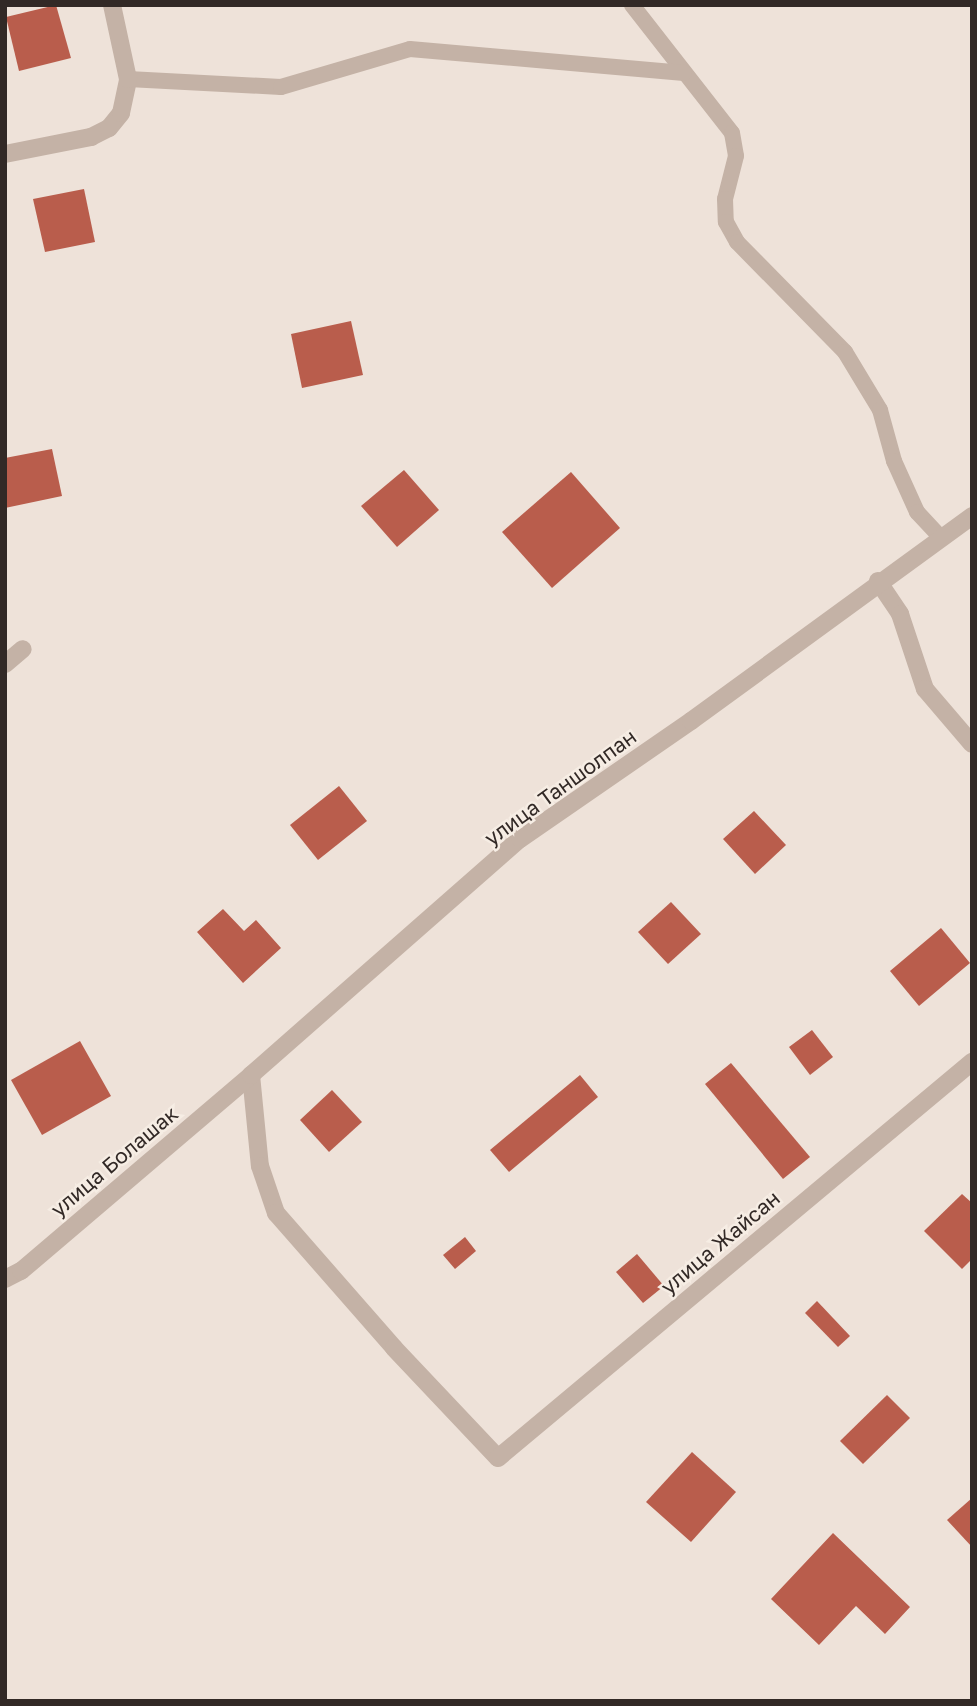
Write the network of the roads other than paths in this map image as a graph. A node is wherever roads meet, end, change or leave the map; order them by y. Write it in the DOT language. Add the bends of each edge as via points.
graph roads {
  1 [pos="112,5"];
  2 [pos="632,5"];
  3 [pos="684,73"];
  4 [pos="128,79"];
  5 [pos="5,154"];
  6 [pos="972,516"];
  7 [pos="941,538"];
  8 [pos="878,581"];
  9 [pos="23,649"];
  10 [pos="5,664"];
  11 [pos="972,744"];
  12 [pos="972,1062"];
  13 [pos="251,1075"];
  14 [pos="5,1279"];
  1 -- 4 [label="street"];
  2 -- 3 [label="lane"];
  3 -- 4 [label="lane" via="410,49 281,87"];
  3 -- 7 [label="lane" via="732,134 736,156 724,199 726,222 737,242 845,352 880,410 894,461 917,512"];
  4 -- 5 [label="street" via="127,97 109,128 90,137"];
  6 -- 7 [label="street, улица Таншолпан"];
  7 -- 8 [label="street, улица Таншолпан"];
  8 -- 11 [label="street" via="900,614 925,689"];
  8 -- 13 [label="street, улица Таншолпан" via="691,721 520,839"];
  9 -- 10 [label="street"];
  12 -- 13 [label="street, улица Жайсан" via="498,1458 276,1213 260,1166"];
  13 -- 14 [label="street, улица Болашак" via="21,1271"];
}
